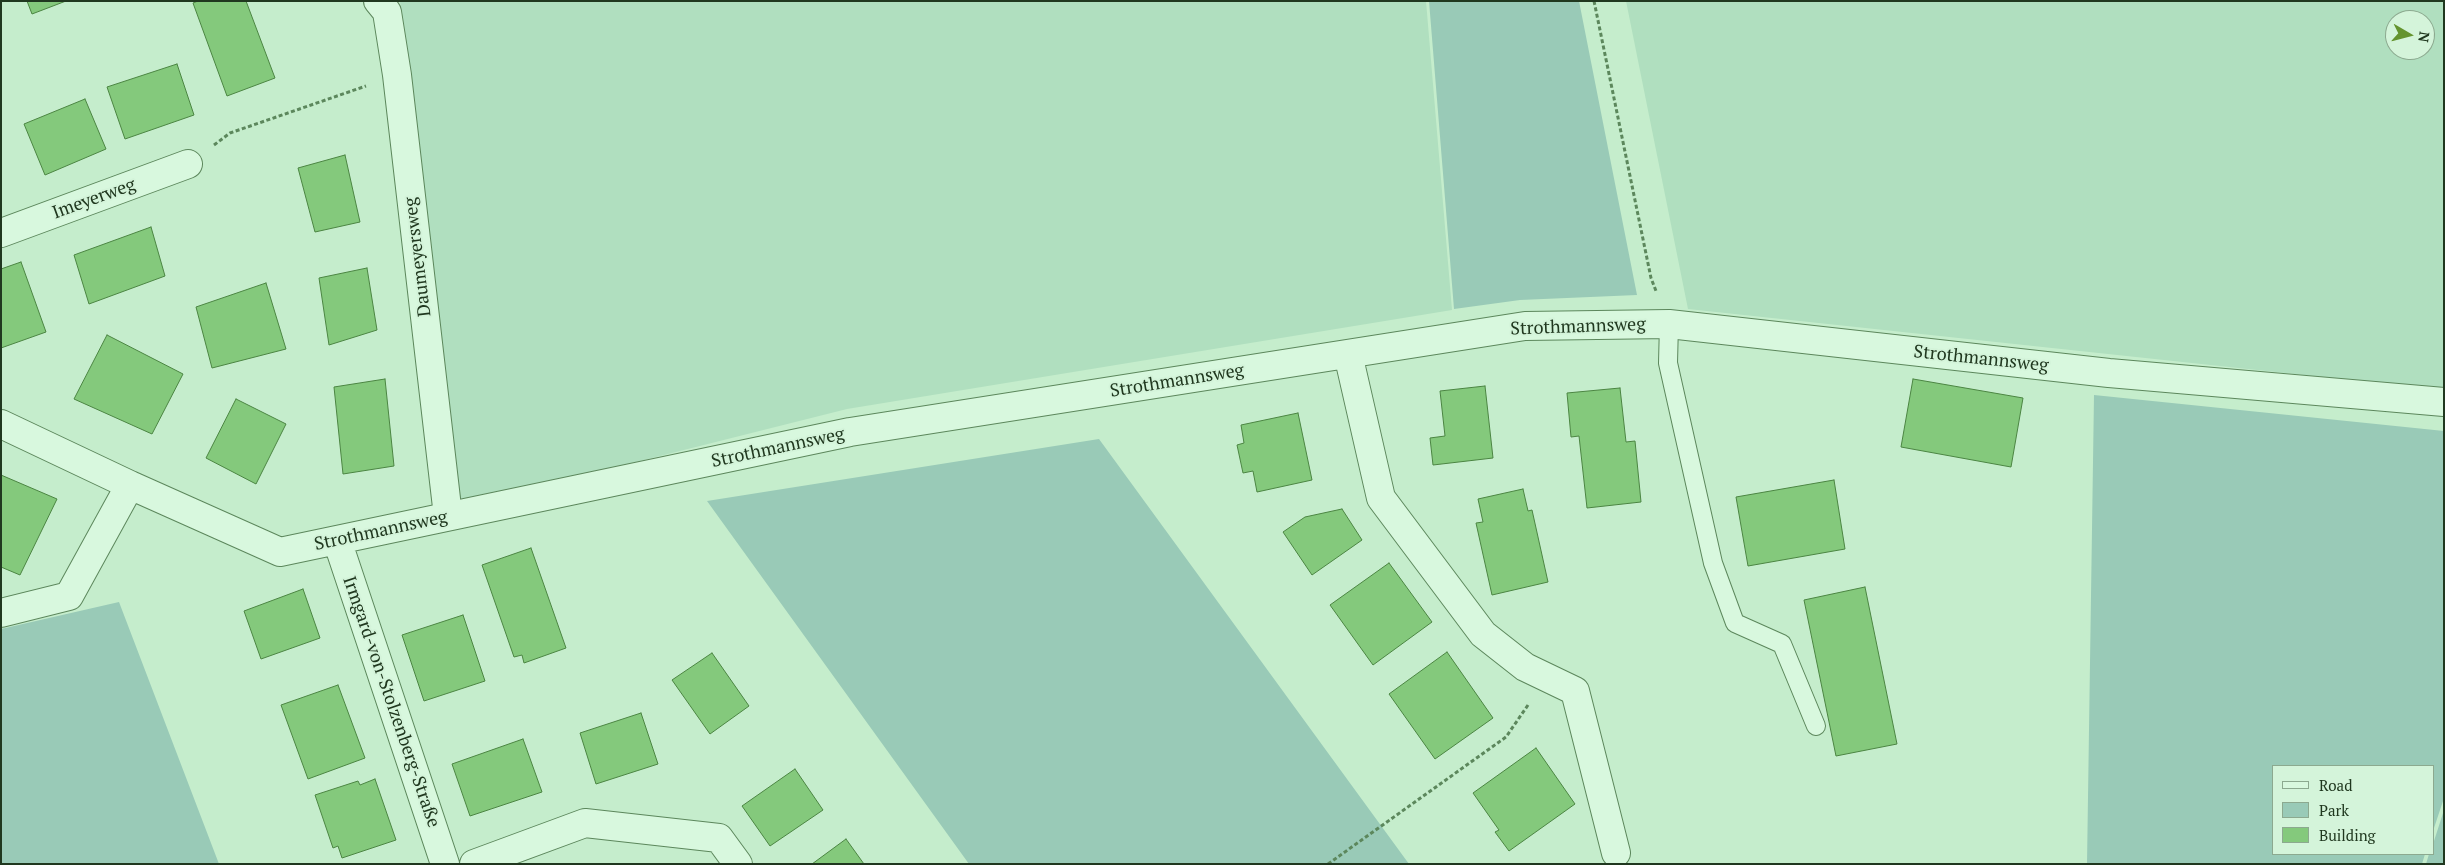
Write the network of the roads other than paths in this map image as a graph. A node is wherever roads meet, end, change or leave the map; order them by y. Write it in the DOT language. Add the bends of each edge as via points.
graph roads {
  1 [pos="378,1"];
  2 [pos="188,164"];
  3 [pos="1,233"];
  4 [pos="1669,324"];
  5 [pos="1348,354"];
  6 [pos="2444,402"];
  7 [pos="1,424"];
  8 [pos="130,485"];
  9 [pos="448,516"];
  10 [pos="337,540"];
  11 [pos="1,613"];
  12 [pos="1816,726"];
  13 [pos="1616,853"];
  14 [pos="446,864"];
  15 [pos="474,864"];
  16 [pos="738,864"];
  1 -- 9 [label="street, Daumeyersweg" via="387,12 397,75"];
  2 -- 3 [label="street, Imeyerweg"];
  4 -- 5 [label="street, Strothmannsweg" via="1525,326"];
  4 -- 6 [label="street, Strothmannsweg" via="2109,373"];
  4 -- 12 [label="lane" via="1668,363 1713,562 1735,623 1782,644"];
  5 -- 9 [label="street, Strothmannsweg" via="850,432"];
  5 -- 13 [label="street" via="1381,498 1483,634 1525,667 1575,691"];
  7 -- 8 [label="street"];
  8 -- 10 [label="street, Strothmannsweg" via="280,552"];
  8 -- 11 [label="street" via="69,596"];
  9 -- 10 [label="street, Strothmannsweg"];
  10 -- 14 [label="street, Irmgard-von-Stolzenberg-Straße"];
  15 -- 16 [label="street" via="585,823 719,838"];
}
